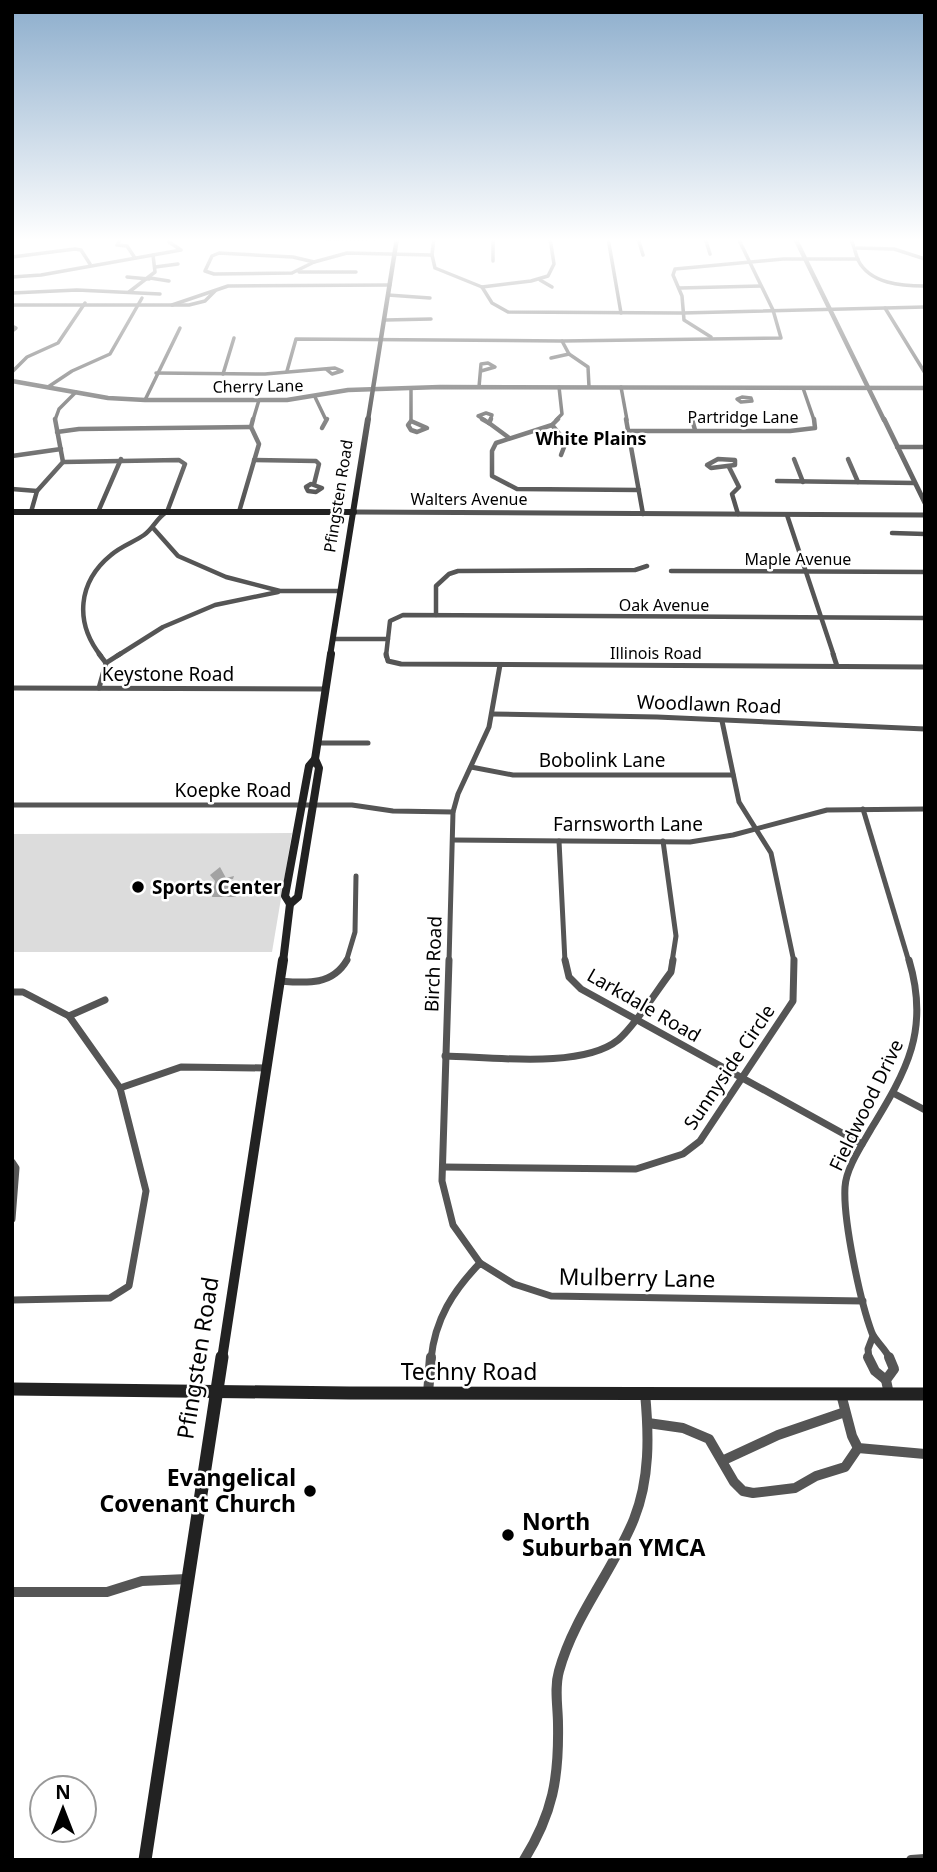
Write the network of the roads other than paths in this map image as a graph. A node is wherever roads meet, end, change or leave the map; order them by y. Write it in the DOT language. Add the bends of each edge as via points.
graph roads {
  1 [pos="70,325"];
  2 [pos="126,325"];
  3 [pos="384,325"];
  4 [pos="689,325"];
  5 [pos="776,325"];
  6 [pos="837,325"];
  7 [pos="896,325"];
  8 [pos="180,328"];
  9 [pos="710,337"];
  10 [pos="234,338"];
  11 [pos="382,340"];
  12 [pos="562,341"];
  13 [pos="569,354"];
  14 [pos="551,358"];
  15 [pos="326,369"];
  16 [pos="287,371"];
  17 [pos="481,371"];
  18 [pos="12,372"];
  19 [pos="156,373"];
  20 [pos="925,373"];
  21 [pos="223,374"];
  22 [pos="12,381"];
  23 [pos="48,387"];
  24 [pos="479,387"];
  25 [pos="559,387"];
  26 [pos="589,387"];
  27 [pos="621,387"];
  28 [pos="741,387"];
  29 [pos="803,388"];
  30 [pos="868,388"];
  31 [pos="925,388"];
  32 [pos="373,389"];
  33 [pos="411,389"];
  34 [pos="76,392"];
  35 [pos="315,397"];
  36 [pos="744,397"];
  37 [pos="145,400"];
  38 [pos="259,400"];
  39 [pos="691,417"];
  40 [pos="411,421"];
  41 [pos="489,423"];
  42 [pos="552,425"];
  43 [pos="251,427"];
  44 [pos="322,428"];
  45 [pos="629,430"];
  46 [pos="695,430"];
  47 [pos="57,432"];
  48 [pos="508,438"];
  49 [pos="897,447"];
  50 [pos="925,447"];
  51 [pos="61,449"];
  52 [pos="561,455"];
  53 [pos="12,456"];
  54 [pos="121,459"];
  55 [pos="794,459"];
  56 [pos="848,459"];
  57 [pos="254,460"];
  58 [pos="63,462"];
  59 [pos="729,467"];
  60 [pos="777,481"];
  61 [pos="803,482"];
  62 [pos="858,482"];
  63 [pos="915,483"];
  64 [pos="314,484"];
  65 [pos="12,489"];
  66 [pos="639,490"];
  67 [pos="37,491"];
  68 [pos="925,503"];
  69 [pos="12,512"];
  70 [pos="31,512"];
  71 [pos="98,512"];
  72 [pos="167,512"];
  73 [pos="239,512"];
  74 [pos="354,512"];
  75 [pos="643,514"];
  76 [pos="738,514"];
  77 [pos="787,515"];
  78 [pos="925,515"];
  79 [pos="154,529"];
  80 [pos="892,533"];
  81 [pos="925,534"];
  82 [pos="647,566"];
  83 [pos="671,571"];
  84 [pos="805,571"];
  85 [pos="925,572"];
  86 [pos="280,591"];
  87 [pos="340,592"];
  88 [pos="436,615"];
  89 [pos="820,618"];
  90 [pos="925,618"];
  91 [pos="333,639"];
  92 [pos="388,639"];
  93 [pos="106,663"];
  94 [pos="500,665"];
  95 [pos="837,666"];
  96 [pos="925,667"];
  97 [pos="12,688"];
  98 [pos="99,688"];
  99 [pos="325,689"];
  100 [pos="492,714"];
  101 [pos="722,721"];
  102 [pos="925,729"];
  103 [pos="317,743"];
  104 [pos="368,743"];
  105 [pos="315,759"];
  106 [pos="471,766"];
  107 [pos="733,775"];
  108 [pos="313,805"];
  109 [pos="12,806"];
  110 [pos="301,806"];
  111 [pos="863,809"];
  112 [pos="925,809"];
  113 [pos="453,812"];
  114 [pos="756,829"];
  115 [pos="453,840"];
  116 [pos="559,841"];
  117 [pos="663,841"];
  118 [pos="295,845"];
  119 [pos="307,845"];
  120 [pos="356,876"];
  121 [pos="290,904"];
  122 [pos="279,981"];
  123 [pos="12,992"];
  124 [pos="105,1000"];
  125 [pos="69,1016"];
  126 [pos="636,1020"];
  127 [pos="445,1056"];
  128 [pos="266,1068"];
  129 [pos="743,1080"];
  130 [pos="120,1088"];
  131 [pos="893,1093"];
  132 [pos="925,1110"];
  133 [pos="862,1144"];
  134 [pos="12,1162"];
  135 [pos="443,1167"];
  136 [pos="12,1219"];
  137 [pos="480,1263"];
  138 [pos="12,1300"];
  139 [pos="863,1301"];
  140 [pos="873,1336"];
  141 [pos="886,1380"];
  142 [pos="12,1389"];
  143 [pos="216,1390"];
  144 [pos="428,1393"];
  145 [pos="645,1393"];
  146 [pos="841,1394"];
  147 [pos="889,1394"];
  148 [pos="925,1394"];
  149 [pos="845,1412"];
  150 [pos="648,1423"];
  151 [pos="858,1448"];
  152 [pos="925,1454"];
  153 [pos="724,1460"];
  154 [pos="189,1579"];
  155 [pos="12,1592"];
  156 [pos="925,1859"];
  157 [pos="145,1860"];
  158 [pos="524,1860"];
  159 [pos="911,1860"];
  1 -- 18 [label="street" via="58,343 27,357"];
  2 -- 23 [label="street" via="110,354"];
  3 -- 11 [label="main road, Pfingsten Road"];
  4 -- 9 [label="street"];
  5 -- 9 [label="street" via="781,338"];
  6 -- 30 [label="street"];
  7 -- 20 [label="street"];
  8 -- 19 [label="street"];
  9 -- 12 [label="street"];
  10 -- 21 [label="street"];
  11 -- 12 [label="street"];
  11 -- 16 [label="street" via="296,339"];
  11 -- 32 [label="main road, Pfingsten Road"];
  12 -- 13 [label="street"];
  13 -- 14 [label="street"];
  13 -- 26 [label="street" via="588,367"];
  15 -- 16 [label="street"];
  16 -- 21 [label="street"];
  17 -- 24 [label="street"];
  19 -- 21 [label="street"];
  19 -- 37 [label="street"];
  22 -- 23 [label="street, Cherry Lane"];
  23 -- 34 [label="street, Cherry Lane"];
  24 -- 25 [label="street, Cherry Lane"];
  24 -- 33 [label="street, Cherry Lane"];
  25 -- 26 [label="street, Cherry Lane"];
  25 -- 42 [label="street" via="562,414"];
  26 -- 27 [label="street, Cherry Lane"];
  27 -- 28 [label="street, Cherry Lane"];
  27 -- 45 [label="street"];
  28 -- 29 [label="street, Cherry Lane"];
  28 -- 36 [label="street"];
  29 -- 30 [label="street, Cherry Lane"];
  29 -- 46 [label="street, Partridge Lane" via="813,409 815,428"];
  30 -- 31 [label="street, Cherry Lane"];
  30 -- 49 [label="street"];
  32 -- 33 [label="street, Cherry Lane"];
  32 -- 35 [label="street, Cherry Lane"];
  32 -- 74 [label="main road, Pfingsten Road"];
  33 -- 40 [label="street"];
  34 -- 37 [label="street, Cherry Lane"];
  34 -- 47 [label="street" via="54,416"];
  35 -- 38 [label="street, Cherry Lane"];
  35 -- 44 [label="street" via="327,418"];
  37 -- 38 [label="street, Cherry Lane"];
  38 -- 43 [label="street"];
  39 -- 46 [label="street"];
  41 -- 48 [label="street"];
  42 -- 48 [label="street"];
  42 -- 52 [label="street" via="566,442"];
  43 -- 47 [label="street"];
  43 -- 57 [label="street" via="259,444"];
  45 -- 46 [label="street, Partridge Lane"];
  45 -- 66 [label="street"];
  47 -- 51 [label="street"];
  48 -- 66 [label="street" via="496,443 492,451 492,476 517,489"];
  49 -- 50 [label="street"];
  49 -- 63 [label="street"];
  51 -- 53 [label="street"];
  51 -- 58 [label="street"];
  54 -- 58 [label="street"];
  54 -- 71 [label="street"];
  54 -- 72 [label="street" via="183,461"];
  55 -- 61 [label="street"];
  56 -- 62 [label="street"];
  57 -- 64 [label="street" via="316,461"];
  57 -- 73 [label="street"];
  58 -- 67 [label="street"];
  59 -- 59 [label="street" via="711,468 707,465 718,459 735,460"];
  59 -- 76 [label="street" via="739,487 732,494"];
  60 -- 61 [label="street"];
  61 -- 62 [label="street"];
  62 -- 63 [label="street"];
  63 -- 68 [label="street"];
  65 -- 67 [label="street"];
  66 -- 75 [label="street"];
  67 -- 70 [label="street"];
  69 -- 70 [label="main road, Walters Avenue"];
  70 -- 71 [label="main road, Walters Avenue"];
  71 -- 72 [label="main road, Walters Avenue"];
  72 -- 73 [label="main road, Walters Avenue"];
  72 -- 79 [label="street" via="159,516"];
  73 -- 74 [label="main road, Walters Avenue"];
  74 -- 75 [label="street, Walters Avenue"];
  74 -- 87 [label="main road, Pfingsten Road"];
  75 -- 76 [label="street, Walters Avenue"];
  76 -- 77 [label="street, Walters Avenue"];
  77 -- 78 [label="street, Walters Avenue"];
  77 -- 84 [label="street"];
  79 -- 86 [label="street" via="178,556 226,577"];
  79 -- 93 [label="street" via="111,555 85,583 81,618 89,645"];
  80 -- 81 [label="street"];
  82 -- 88 [label="street" via="635,570 458,571 436,586"];
  83 -- 84 [label="street, Maple Avenue"];
  84 -- 85 [label="street, Maple Avenue"];
  84 -- 89 [label="street"];
  86 -- 87 [label="street"];
  86 -- 93 [label="street" via="215,605 163,627"];
  87 -- 91 [label="main road, Pfingsten Road"];
  88 -- 89 [label="street, Oak Avenue"];
  88 -- 92 [label="street, Oak Avenue" via="403,615 390,621"];
  89 -- 90 [label="street, Oak Avenue"];
  89 -- 95 [label="street"];
  91 -- 92 [label="street"];
  91 -- 99 [label="main road, Pfingsten Road"];
  92 -- 94 [label="street, Illinois Road" via="388,661"];
  93 -- 98 [label="street"];
  94 -- 95 [label="street, Illinois Road"];
  94 -- 100 [label="street, Birch Road"];
  95 -- 96 [label="street, Illinois Road"];
  97 -- 98 [label="street, Keystone Road"];
  98 -- 99 [label="street, Keystone Road"];
  99 -- 103 [label="main road, Pfingsten Road"];
  100 -- 101 [label="street, Woodlawn Road"];
  100 -- 106 [label="street, Birch Road"];
  101 -- 102 [label="street, Woodlawn Road"];
  101 -- 107 [label="street, Sunnyside Circle"];
  103 -- 104 [label="street"];
  103 -- 105 [label="main road, Pfingsten Road"];
  105 -- 108 [label="main road, Pfingsten Road" via="319,768"];
  105 -- 110 [label="main road, Pfingsten Road" via="309,766"];
  106 -- 107 [label="street, Bobolink Lane" via="513,775"];
  106 -- 113 [label="street, Birch Road" via="459,786"];
  107 -- 114 [label="street, Sunnyside Circle" via="738,802"];
  108 -- 110 [label="street, Koepke Road"];
  108 -- 113 [label="street, Koepke Road"];
  108 -- 119 [label="main road, Pfingsten Road"];
  109 -- 110 [label="street, Koepke Road"];
  110 -- 118 [label="main road, Pfingsten Road"];
  111 -- 112 [label="street, Farnsworth Lane"];
  111 -- 114 [label="street, Farnsworth Lane" via="827,810"];
  111 -- 131 [label="street, Fieldwood Drive" via="917,987 917,1035"];
  113 -- 115 [label="street, Birch Road"];
  114 -- 117 [label="street, Farnsworth Lane" via="712,839"];
  114 -- 129 [label="street, Sunnyside Circle" via="771,853 792,943 793,1000"];
  115 -- 116 [label="street, Farnsworth Lane"];
  115 -- 127 [label="street, Birch Road"];
  116 -- 117 [label="street, Farnsworth Lane"];
  116 -- 126 [label="street, Larkdale Road" via="563,953 569,977 581,989"];
  117 -- 126 [label="street" via="676,936 671,972"];
  118 -- 119 [label="main road"];
  118 -- 121 [label="main road, Pfingsten Road" via="285,896"];
  119 -- 121 [label="main road, Pfingsten Road" via="298,897"];
  120 -- 122 [label="street" via="358,895 346,967 335,977 312,982"];
  121 -- 122 [label="main road, Pfingsten Road"];
  122 -- 128 [label="main road, Pfingsten Road"];
  123 -- 125 [label="street" via="23,992"];
  124 -- 125 [label="street"];
  125 -- 130 [label="street"];
  126 -- 127 [label="street" via="620,1039 595,1053 564,1058"];
  126 -- 129 [label="street, Larkdale Road"];
  127 -- 135 [label="street, Birch Road"];
  128 -- 130 [label="street" via="181,1067"];
  128 -- 143 [label="main road, Pfingsten Road"];
  129 -- 133 [label="street, Larkdale Road"];
  129 -- 135 [label="street, Sunnyside Circle" via="699,1141 665,1161 636,1169"];
  130 -- 138 [label="street" via="146,1191 129,1286 110,1298"];
  131 -- 132 [label="street"];
  131 -- 133 [label="street, Fieldwood Drive"];
  133 -- 139 [label="street, Fieldwood Drive" via="845,1184 846,1215"];
  134 -- 136 [label="street" via="16,1168"];
  135 -- 137 [label="street, Birch Road" via="449,1215 458,1237"];
  137 -- 139 [label="street, Mulberry Lane" via="518,1288 551,1296"];
  137 -- 144 [label="street" via="458,1283 442,1307 431,1345"];
  139 -- 140 [label="street, Fieldwood Drive"];
  140 -- 141 [label="street, Fieldwood Drive" via="885,1348 894,1369"];
  140 -- 141 [label="street, Fieldwood Drive" via="867,1351 870,1366"];
  141 -- 147 [label="street, Fieldwood Drive"];
  142 -- 143 [label="main road, Techny Road"];
  143 -- 144 [label="main road, Techny Road"];
  143 -- 154 [label="main road, Pfingsten Road"];
  144 -- 145 [label="main road, Techny Road"];
  145 -- 146 [label="main road, Techny Road"];
  145 -- 150 [label="street"];
  146 -- 147 [label="main road, Techny Road"];
  146 -- 149 [label="street"];
  147 -- 148 [label="main road, Techny Road"];
  149 -- 151 [label="street"];
  149 -- 153 [label="street"];
  150 -- 153 [label="street" via="684,1428 709,1439"];
  150 -- 158 [label="street" via="646,1469 635,1517 581,1617 558,1673 557,1787 550,1816"];
  151 -- 152 [label="street"];
  151 -- 153 [label="street" via="845,1467 795,1488 753,1493 738,1486"];
  154 -- 155 [label="street" via="142,1581 107,1592"];
  154 -- 157 [label="main road, Pfingsten Road"];
  156 -- 159 [label="street"];
}
